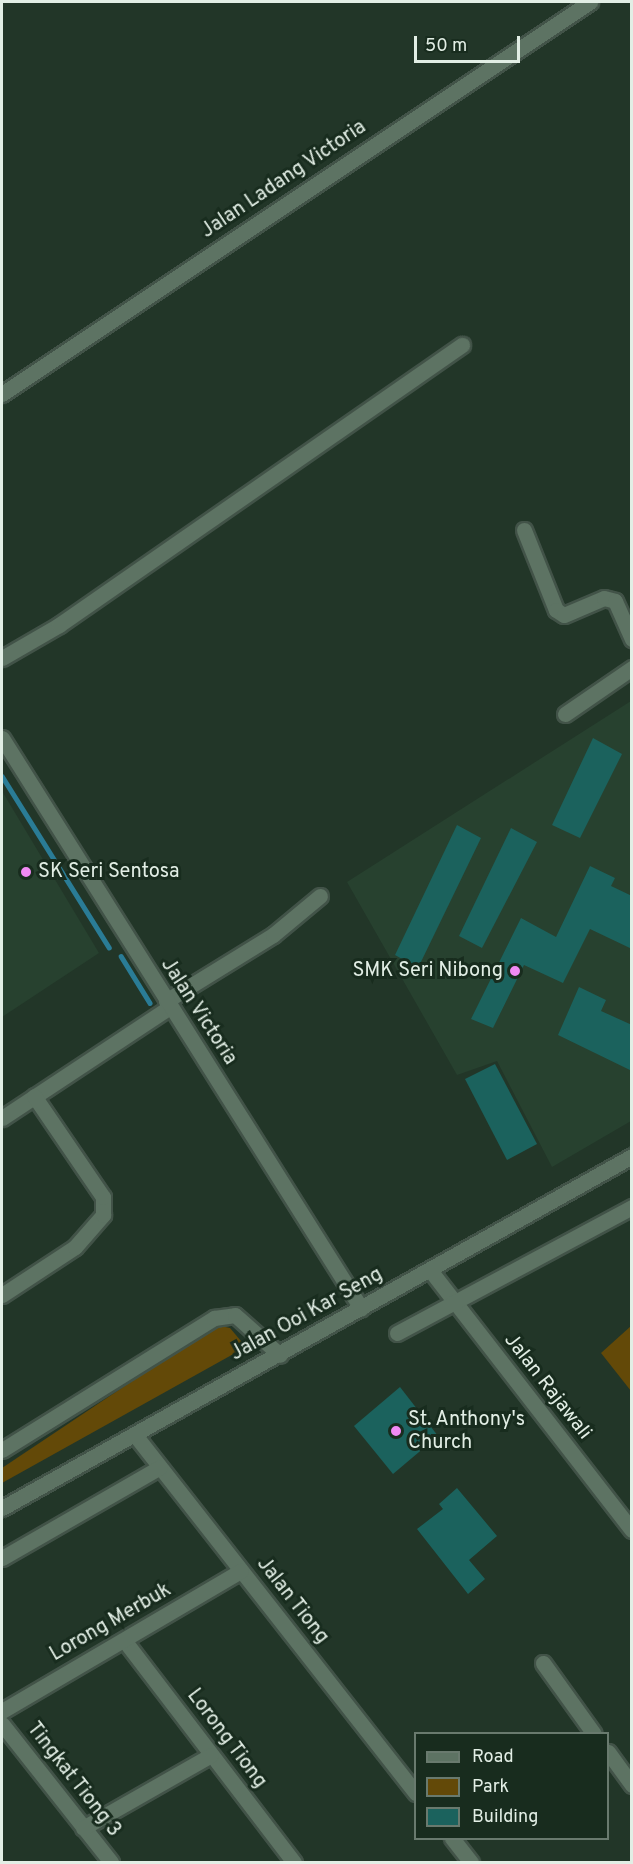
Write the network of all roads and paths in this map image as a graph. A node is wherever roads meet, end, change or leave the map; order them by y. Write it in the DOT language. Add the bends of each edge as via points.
graph roads {
  1 [pos="590,2"];
  2 [pos="462,345"];
  3 [pos="2,394"];
  4 [pos="524,530"];
  5 [pos="632,639"];
  6 [pos="2,658"];
  7 [pos="632,668"];
  8 [pos="565,714"];
  9 [pos="2,738"];
  10 [pos="320,896"];
  11 [pos="168,1004"];
  12 [pos="34,1096"];
  13 [pos="2,1118"];
  14 [pos="632,1156"];
  15 [pos="632,1207"];
  16 [pos="430,1270"];
  17 [pos="2,1295"];
  18 [pos="452,1302"];
  19 [pos="361,1308"];
  20 [pos="397,1333"];
  21 [pos="280,1355"];
  22 [pos="135,1435"];
  23 [pos="2,1450"];
  24 [pos="160,1467"];
  25 [pos="2,1508"];
  26 [pos="632,1530"];
  27 [pos="2,1558"];
  28 [pos="241,1571"];
  29 [pos="124,1640"];
  30 [pos="543,1663"];
  31 [pos="2,1711"];
  32 [pos="2,1724"];
  33 [pos="593,1732"];
  34 [pos="609,1753"];
  35 [pos="211,1755"];
  36 [pos="632,1785"];
  37 [pos="414,1790"];
  38 [pos="83,1828"];
  39 [pos="453,1840"];
  40 [pos="111,1863"];
  41 [pos="294,1863"];
  42 [pos="471,1863"];
  1 -- 3 [label="street, Jalan Ladang Victoria"];
  2 -- 6 [label="street" via="59,625"];
  4 -- 5 [label="street" via="556,610 564,615 604,598 615,601"];
  7 -- 8 [label="street"];
  9 -- 11 [label="street, Jalan Victoria"];
  10 -- 11 [label="street" via="273,935"];
  11 -- 12 [label="street"];
  11 -- 19 [label="street, Jalan Victoria"];
  12 -- 13 [label="street"];
  12 -- 17 [label="street" via="103,1197 104,1215 75,1247"];
  14 -- 16 [label="street, Jalan Ooi Kar Seng"];
  15 -- 18 [label="street"];
  16 -- 18 [label="street, Jalan Rajawali"];
  16 -- 19 [label="street, Jalan Ooi Kar Seng"];
  18 -- 20 [label="street"];
  18 -- 26 [label="street, Jalan Rajawali"];
  19 -- 21 [label="street, Jalan Ooi Kar Seng"];
  21 -- 22 [label="street, Jalan Ooi Kar Seng"];
  21 -- 23 [label="street" via="235,1315 213,1318"];
  22 -- 24 [label="street, Jalan Tiong"];
  22 -- 25 [label="street, Jalan Ooi Kar Seng"];
  24 -- 27 [label="street"];
  24 -- 28 [label="street, Jalan Tiong"];
  28 -- 29 [label="street, Lorong Merbuk"];
  28 -- 37 [label="street, Jalan Tiong"];
  29 -- 31 [label="street, Lorong Merbuk"];
  29 -- 35 [label="street, Lorong Tiong"];
  30 -- 33 [label="street"];
  32 -- 38 [label="street, Tingkat Tiong 3"];
  34 -- 36 [label="street"];
  35 -- 38 [label="street"];
  35 -- 41 [label="street, Lorong Tiong"];
  38 -- 40 [label="street, Tingkat Tiong 3"];
  39 -- 42 [label="street"];
}
